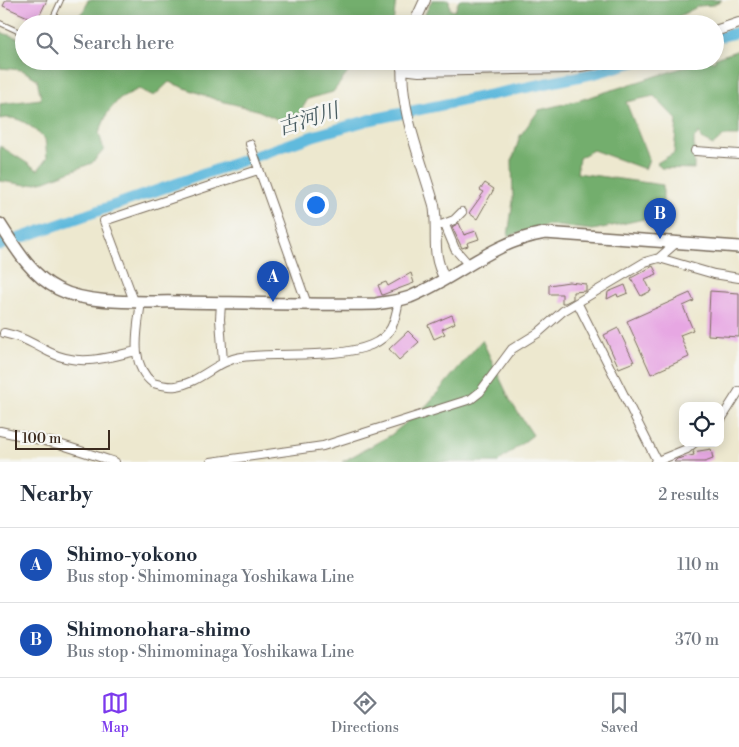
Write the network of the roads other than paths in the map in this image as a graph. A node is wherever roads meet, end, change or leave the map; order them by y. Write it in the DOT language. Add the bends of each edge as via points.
graph roads {
  1 [pos="61,0"];
  2 [pos="425,0"];
  3 [pos="54,15"];
  4 [pos="418,15"];
  5 [pos="0,23"];
  6 [pos="739,23"];
  7 [pos="724,28"];
  8 [pos="15,30"];
  9 [pos="402,70"];
  10 [pos="416,70"];
  11 [pos="469,70"];
  12 [pos="250,144"];
  13 [pos="695,151"];
  14 [pos="739,154"];
  15 [pos="258,169"];
  16 [pos="462,212"];
  17 [pos="0,224"];
  18 [pos="441,225"];
  19 [pos="676,242"];
  20 [pos="739,247"];
  21 [pos="659,258"];
  22 [pos="469,265"];
  23 [pos="739,278"];
  24 [pos="445,279"];
  25 [pos="399,300"];
  26 [pos="137,301"];
  27 [pos="221,303"];
  28 [pos="307,304"];
  29 [pos="578,304"];
  30 [pos="4,333"];
  31 [pos="136,351"];
  32 [pos="223,362"];
  33 [pos="739,391"];
  34 [pos="724,415"];
  35 [pos="0,432"];
  36 [pos="689,447"];
  37 [pos="656,461"];
  38 [pos="114,462"];
  39 [pos="211,462"];
  1 -- 3 [label="lane"];
  2 -- 4 [label="street"];
  5 -- 8 [label="lane"];
  6 -- 7 [label="street"];
  9 -- 18 [label="street" via="404,100"];
  10 -- 11 [label="street"];
  12 -- 15 [label="street"];
  13 -- 14 [label="street"];
  15 -- 26 [label="street" via="104,221"];
  15 -- 28 [label="street"];
  16 -- 18 [label="street" via="454,220"];
  17 -- 26 [label="main road" via="34,272 59,289 75,296"];
  18 -- 22 [label="street"];
  18 -- 24 [label="street" via="435,252"];
  19 -- 20 [label="main road"];
  19 -- 21 [label="street"];
  19 -- 22 [label="main road" via="545,233 502,245"];
  21 -- 23 [label="street"];
  21 -- 29 [label="street" via="645,262"];
  22 -- 24 [label="main road"];
  24 -- 25 [label="main road"];
  25 -- 28 [label="main road" via="376,304"];
  25 -- 32 [label="street" via="394,327 371,345 320,353 241,357"];
  26 -- 27 [label="main road"];
  26 -- 31 [label="street"];
  27 -- 28 [label="main road"];
  27 -- 32 [label="street"];
  29 -- 37 [label="street"];
  29 -- 39 [label="street" via="563,311 538,333 512,349 480,392 463,402 323,446"];
  30 -- 31 [label="street" via="34,342 50,353 80,360 96,361"];
  31 -- 32 [label="street" via="147,379 166,386 188,382"];
  33 -- 34 [label="street"];
  35 -- 38 [label="street" via="59,444"];
  36 -- 37 [label="street"];
}
